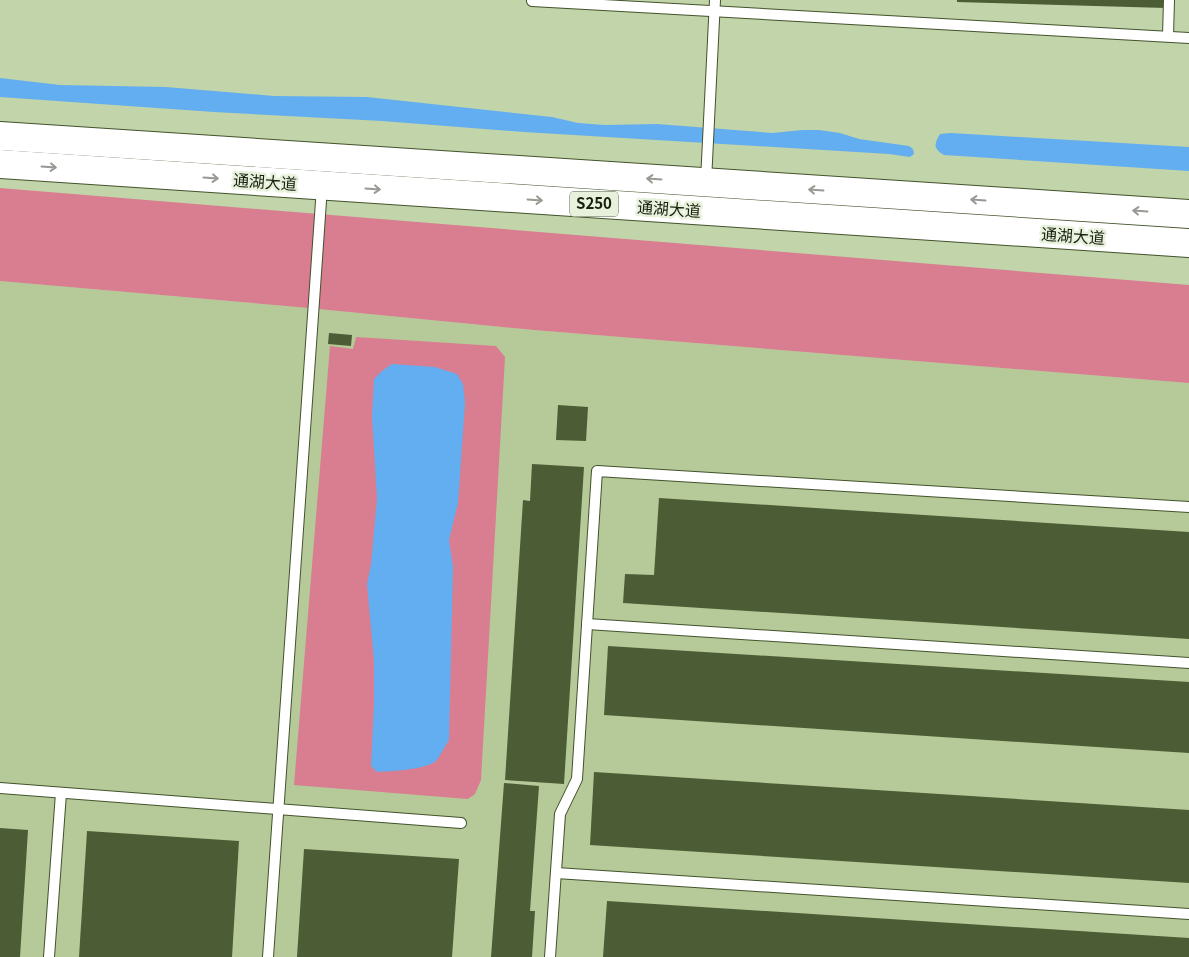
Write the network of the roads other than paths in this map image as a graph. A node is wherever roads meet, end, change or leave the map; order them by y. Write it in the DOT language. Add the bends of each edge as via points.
graph roads {
  1 [pos="715,0"];
  2 [pos="1169,0"];
  3 [pos="532,1"];
  4 [pos="714,11"];
  5 [pos="1168,36"];
  6 [pos="1189,38"];
  7 [pos="0,136"];
  8 [pos="0,164"];
  9 [pos="706,183"];
  10 [pos="322,186"];
  11 [pos="1189,214"];
  12 [pos="1189,243"];
  13 [pos="1189,507"];
  14 [pos="587,624"];
  15 [pos="1189,663"];
  16 [pos="0,788"];
  17 [pos="61,793"];
  18 [pos="278,809"];
  19 [pos="461,823"];
  20 [pos="556,873"];
  21 [pos="1189,914"];
  22 [pos="48,957"];
  23 [pos="268,957"];
  24 [pos="550,957"];
  1 -- 4 [label="lane"];
  2 -- 5 [label="lane"];
  3 -- 4 [label="lane"];
  4 -- 5 [label="lane"];
  4 -- 9 [label="lane"];
  5 -- 6 [label="lane"];
  9 -- 7 [label="main road, 通湖大道 / S250, one-way"];
  8 -- 10 [label="main road, 通湖大道 / S250, one-way"];
  11 -- 9 [label="main road, 通湖大道 / S250, one-way"];
  10 -- 12 [label="main road, 通湖大道 / S250, one-way"];
  10 -- 18 [label="lane"];
  13 -- 14 [label="lane" via="597,471"];
  14 -- 15 [label="lane"];
  14 -- 20 [label="lane" via="577,779 560,814"];
  16 -- 17 [label="lane"];
  17 -- 18 [label="lane"];
  17 -- 22 [label="lane"];
  18 -- 19 [label="lane"];
  18 -- 23 [label="lane"];
  20 -- 21 [label="lane"];
  20 -- 24 [label="lane"];
}
